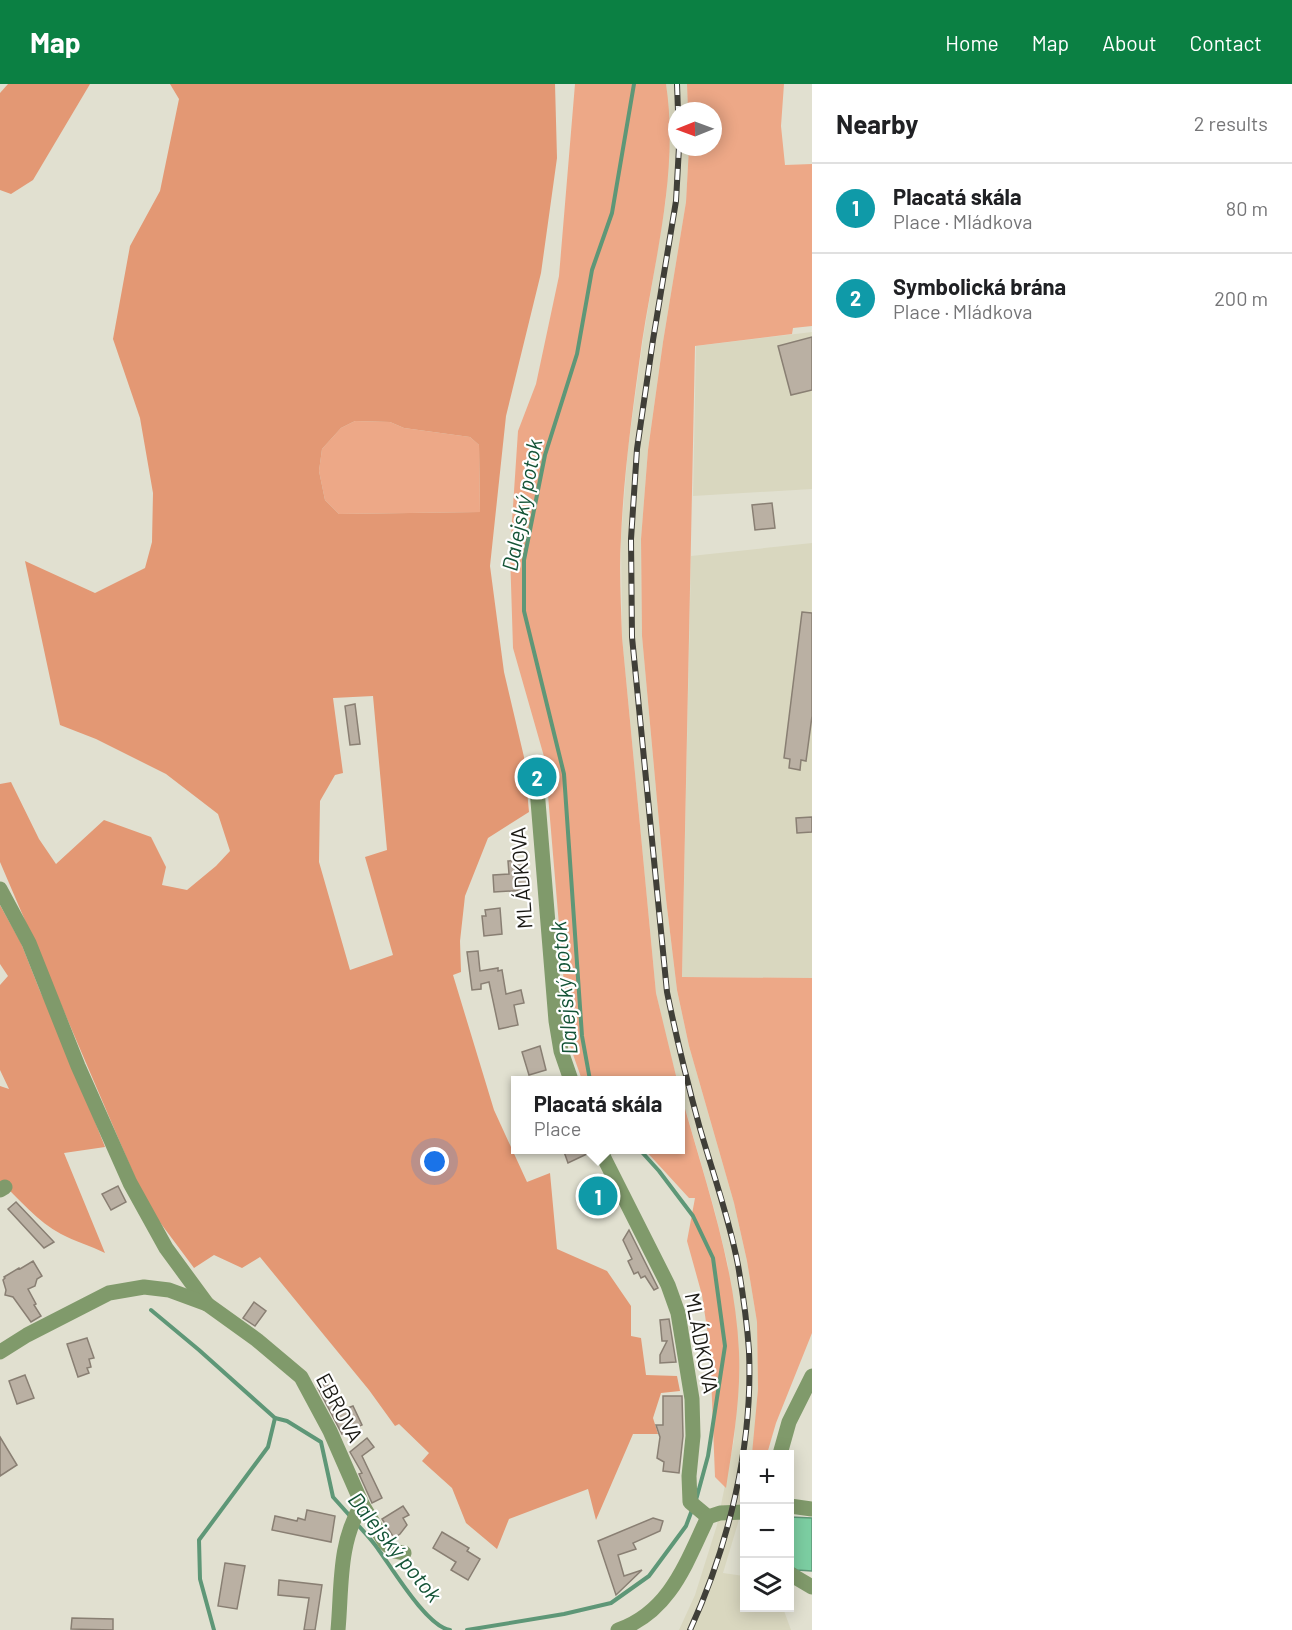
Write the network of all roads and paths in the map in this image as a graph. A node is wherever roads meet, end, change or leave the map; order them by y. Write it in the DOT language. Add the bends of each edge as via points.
graph roads {
  1 [pos="536,777"];
  2 [pos="0,889"];
  3 [pos="570,1076"];
  4 [pos="602,1154"];
  5 [pos="207,1304"];
  6 [pos="0,1352"];
  7 [pos="812,1376"];
  8 [pos="781,1450"];
  9 [pos="360,1508"];
  10 [pos="699,1509"];
  11 [pos="740,1512"];
  12 [pos="404,1553"];
  13 [pos="794,1577"];
  14 [pos="812,1587"];
  15 [pos="338,1630"];
  16 [pos="618,1630"];
  1 -- 3 [label="street, MLÁDKOVA" via="556,1021"];
  2 -- 5 [label="street" via="29,943 130,1183 166,1248"];
  4 -- 10 [label="street, MLÁDKOVA" via="678,1313 692,1399 689,1476"];
  5 -- 6 [label="street" via="169,1290 144,1287 109,1293"];
  5 -- 9 [label="street, EBROVA" via="301,1377 330,1431"];
  7 -- 8 [label="street" via="789,1422"];
  9 -- 12 [label="street, EBROVA" via="385,1543"];
  9 -- 15 [label="street" via="343,1553"];
  10 -- 11 [label="street"];
  10 -- 16 [label="street" via="673,1587 657,1608 633,1625"];
  13 -- 14 [label="street"];
}
